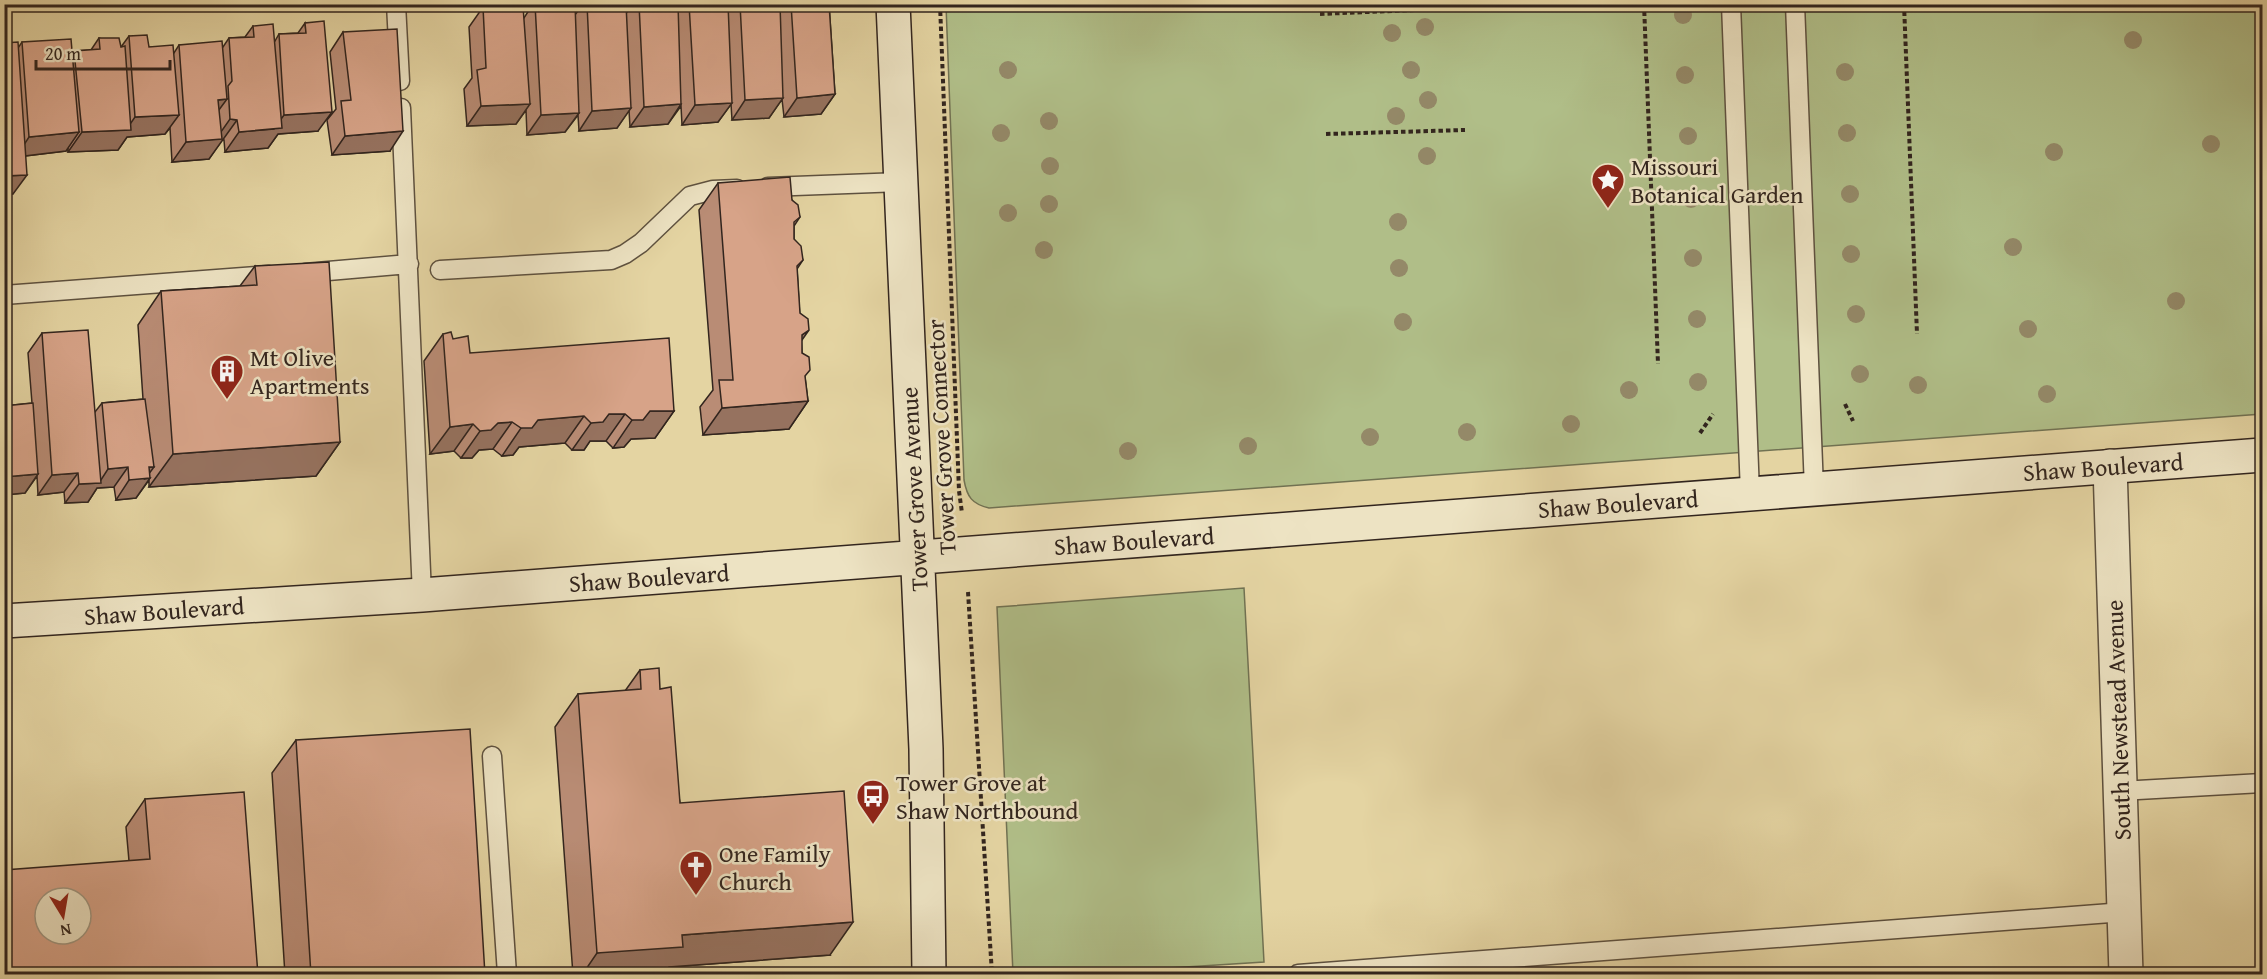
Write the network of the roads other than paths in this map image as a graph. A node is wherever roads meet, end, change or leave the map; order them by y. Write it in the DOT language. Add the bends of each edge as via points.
graph roads {
  1 [pos="396,4"];
  2 [pos="893,4"];
  3 [pos="1731,4"];
  4 [pos="1795,4"];
  5 [pos="901,182"];
  6 [pos="409,264"];
  7 [pos="440,270"];
  8 [pos="4,296"];
  9 [pos="2262,455"];
  10 [pos="2110,466"];
  11 [pos="1814,489"];
  12 [pos="1750,494"];
  13 [pos="917,557"];
  14 [pos="422,595"];
  15 [pos="4,621"];
  16 [pos="492,756"];
  17 [pos="2262,783"];
  18 [pos="2120,791"];
  19 [pos="2124,912"];
  20 [pos="507,975"];
  21 [pos="929,975"];
  22 [pos="1298,975"];
  23 [pos="2126,975"];
  1 -- 6 [label="lane"];
  2 -- 5 [label="street, Tower Grove Avenue"];
  3 -- 12 [label="lane"];
  4 -- 11 [label="lane"];
  5 -- 7 [label="lane" via="713,190 690,196 642,243 611,260"];
  5 -- 13 [label="street, Tower Grove Avenue"];
  6 -- 8 [label="lane"];
  6 -- 14 [label="lane"];
  9 -- 10 [label="street, Shaw Boulevard"];
  10 -- 11 [label="street, Shaw Boulevard"];
  10 -- 18 [label="street, South Newstead Avenue"];
  11 -- 12 [label="street, Shaw Boulevard"];
  12 -- 13 [label="street, Shaw Boulevard"];
  13 -- 14 [label="street, Shaw Boulevard"];
  13 -- 21 [label="street, Tower Grove Avenue" via="926,749"];
  14 -- 15 [label="street, Shaw Boulevard"];
  16 -- 20 [label="lane"];
  17 -- 18 [label="lane"];
  18 -- 19 [label="street, South Newstead Avenue"];
  19 -- 22 [label="lane"];
  19 -- 23 [label="street, South Newstead Avenue"];
}
